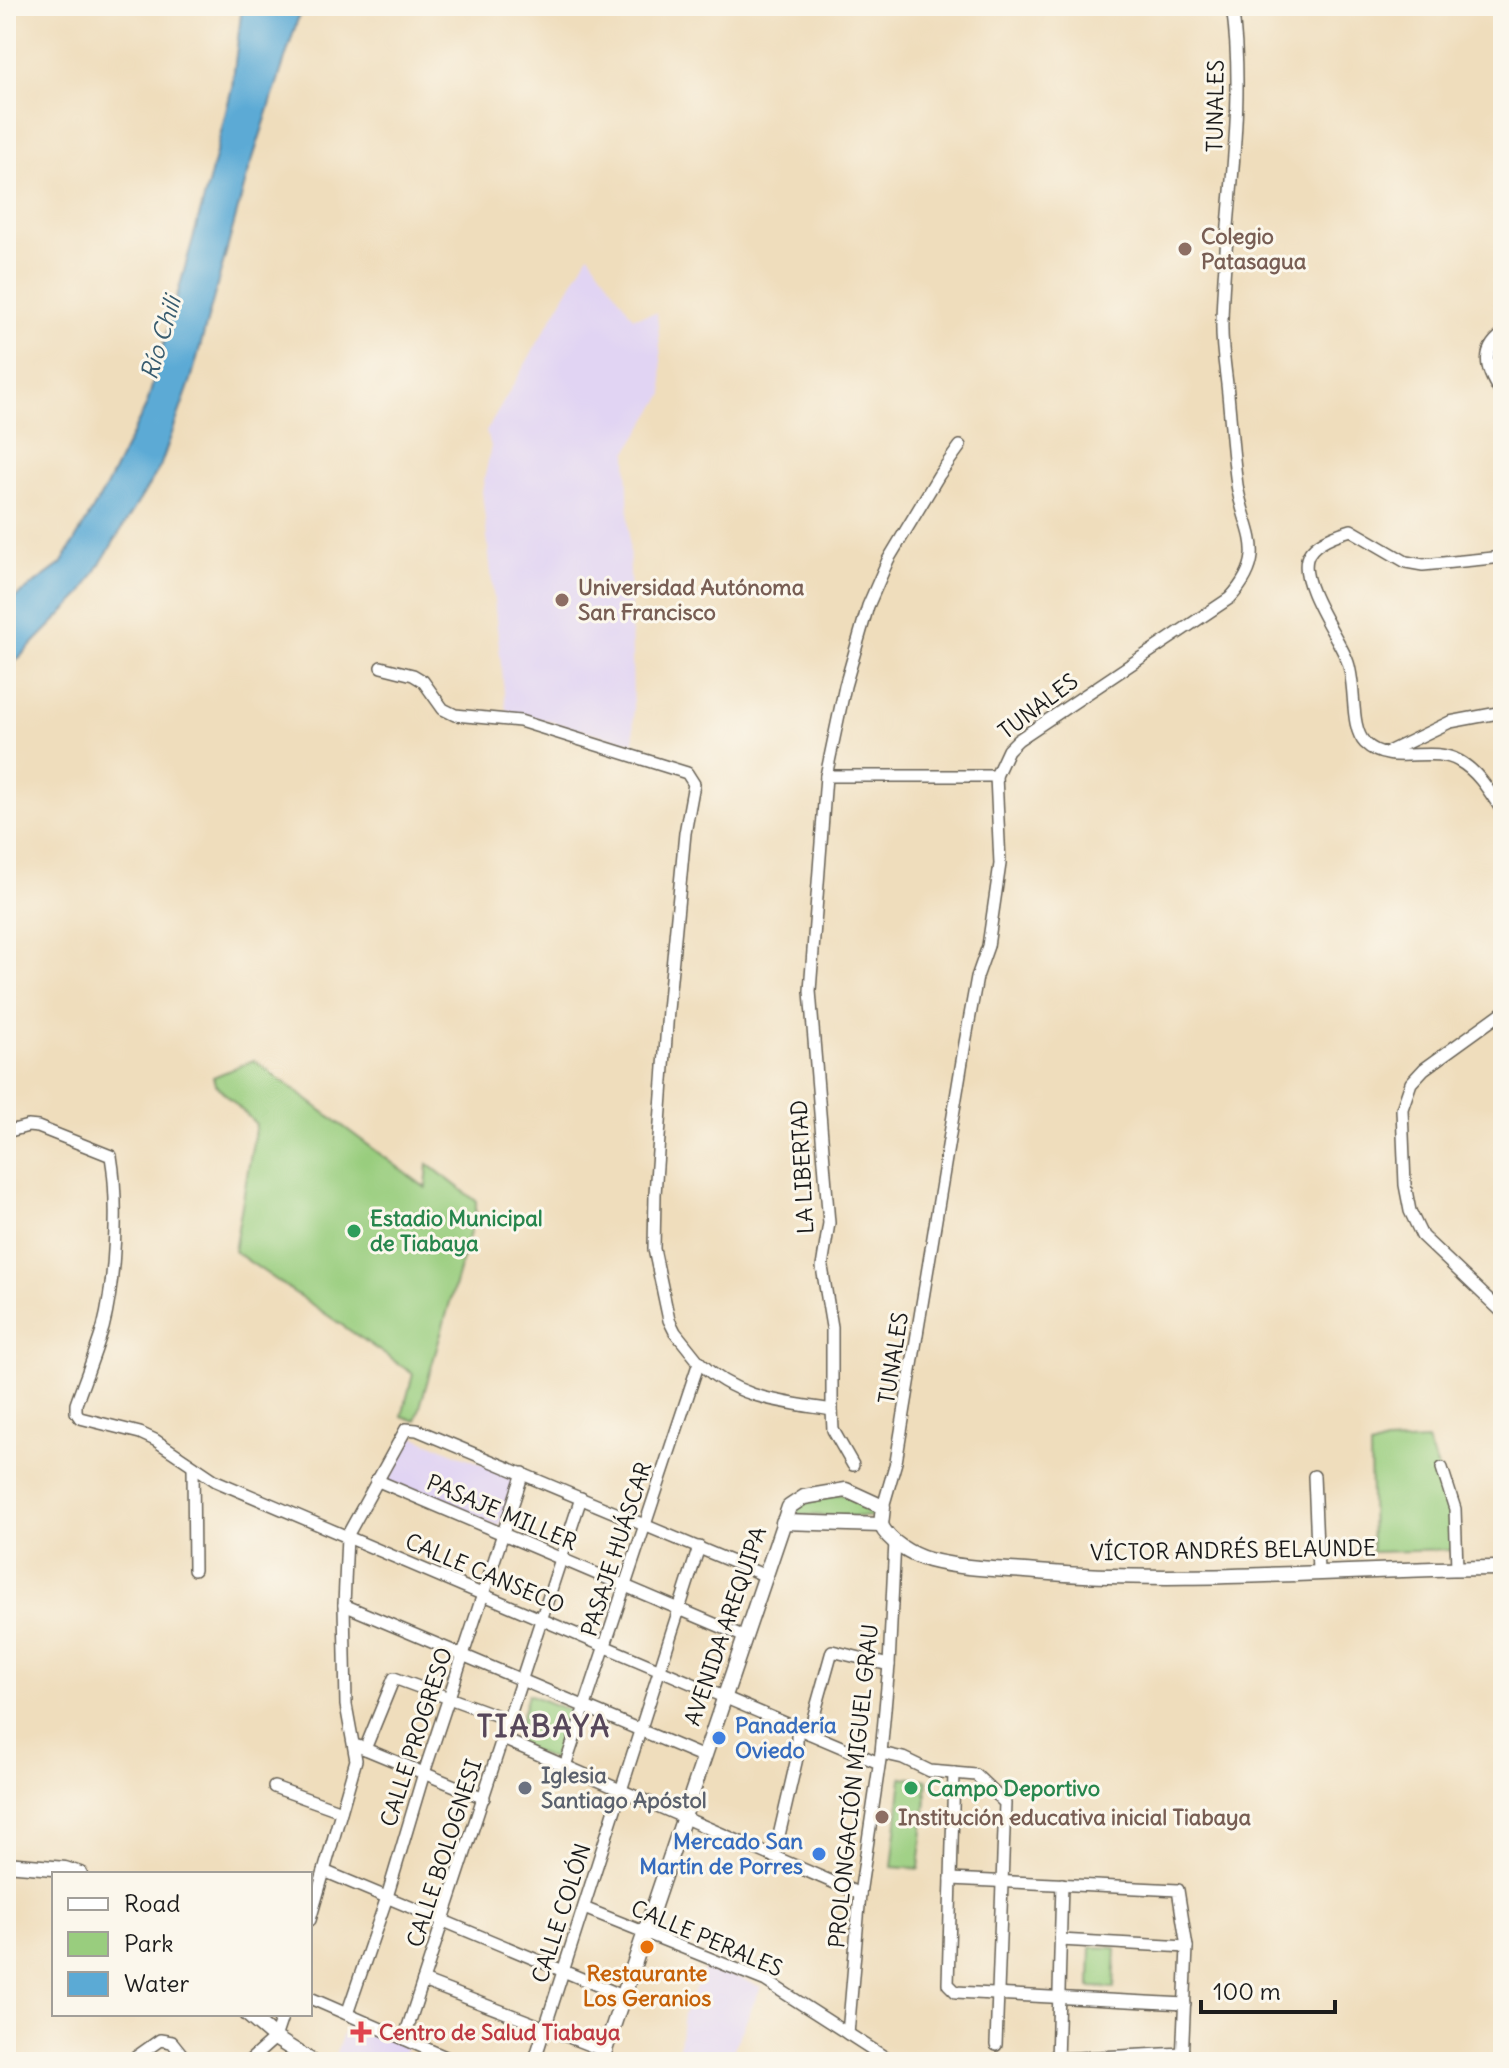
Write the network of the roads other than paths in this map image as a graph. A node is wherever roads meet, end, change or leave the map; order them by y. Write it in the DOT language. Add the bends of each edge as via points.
graph roads {
  1 [pos="1232,6"];
  2 [pos="1503,334"];
  3 [pos="1503,396"];
  4 [pos="960,446"];
  5 [pos="1503,557"];
  6 [pos="381,667"];
  7 [pos="1503,712"];
  8 [pos="1386,753"];
  9 [pos="826,776"];
  10 [pos="996,776"];
  11 [pos="1503,812"];
  12 [pos="1503,1012"];
  13 [pos="6,1132"];
  14 [pos="1503,1313"];
  15 [pos="699,1362"];
  16 [pos="832,1410"];
  17 [pos="853,1465"];
  18 [pos="193,1466"];
  19 [pos="1442,1468"];
  20 [pos="523,1473"];
  21 [pos="1314,1476"];
  22 [pos="376,1480"];
  23 [pos="581,1498"];
  24 [pos="883,1507"];
  25 [pos="783,1522"];
  26 [pos="645,1525"];
  27 [pos="881,1525"];
  28 [pos="504,1534"];
  29 [pos="347,1536"];
  30 [pos="895,1541"];
  31 [pos="699,1547"];
  32 [pos="562,1559"];
  33 [pos="1457,1568"];
  34 [pos="1503,1568"];
  35 [pos="194,1570"];
  36 [pos="1318,1571"];
  37 [pos="766,1576"];
  38 [pos="625,1586"];
  39 [pos="484,1594"];
  40 [pos="344,1605"];
  41 [pos="679,1609"];
  42 [pos="542,1619"];
  43 [pos="745,1637"];
  44 [pos="605,1646"];
  45 [pos="463,1655"];
  46 [pos="889,1665"];
  47 [pos="660,1669"];
  48 [pos="522,1680"];
  49 [pos="724,1697"];
  50 [pos="449,1698"];
  51 [pos="584,1707"];
  52 [pos="509,1720"];
  53 [pos="640,1730"];
  54 [pos="803,1730"];
  55 [pos="503,1739"];
  56 [pos="353,1743"];
  57 [pos="365,1749"];
  58 [pos="704,1757"];
  59 [pos="880,1758"];
  60 [pos="565,1766"];
  61 [pos="424,1773"];
  62 [pos="954,1773"];
  63 [pos="274,1787"];
  64 [pos="621,1791"];
  65 [pos="484,1798"];
  66 [pos="341,1811"];
  67 [pos="684,1818"];
  68 [pos="774,1857"];
  69 [pos="6,1864"];
  70 [pos="324,1871"];
  71 [pos="74,1872"];
  72 [pos="951,1879"];
  73 [pos="1002,1882"];
  74 [pos="1062,1884"];
  75 [pos="860,1894"];
  76 [pos="387,1897"];
  77 [pos="584,1908"];
  78 [pos="312,1913"];
  79 [pos="443,1920"];
  80 [pos="645,1933"];
  81 [pos="1060,1940"];
  82 [pos="1187,1947"];
  83 [pos="563,1971"];
  84 [pos="423,1981"];
  85 [pos="998,1994"];
  86 [pos="623,1996"];
  87 [pos="1059,1997"];
  88 [pos="312,1999"];
  89 [pos="1185,2004"];
  90 [pos="347,2014"];
  91 [pos="249,2016"];
  92 [pos="282,2016"];
  93 [pos="545,2028"];
  94 [pos="848,2034"];
  95 [pos="275,2038"];
  96 [pos="404,2039"];
  97 [pos="996,2045"];
  98 [pos="603,2057"];
  99 [pos="1183,2057"];
  100 [pos="1118,2059"];
  101 [pos="1057,2061"];
  102 [pos="129,2062"];
  103 [pos="188,2062"];
  104 [pos="248,2062"];
  105 [pos="313,2062"];
  106 [pos="457,2062"];
  107 [pos="534,2062"];
  108 [pos="892,2062"];
  1 -- 10 [label="street, TUNALES" via="1234,148 1221,325 1238,490 1253,545 1246,576 1230,598 1018,740"];
  2 -- 3 [label="street" via="1490,343 1486,356"];
  4 -- 9 [label="street, LA LIBERTAD" via="888,560 868,606"];
  5 -- 8 [label="street" via="1406,562 1351,530 1310,551 1309,583 1349,663 1355,723 1363,741"];
  6 -- 15 [label="street" via="423,681 443,709 455,715 520,721 687,773 693,780 668,1010 654,1249 664,1306 675,1332"];
  7 -- 8 [label="street" via="1450,722"];
  8 -- 11 [label="street" via="1459,760"];
  9 -- 10 [label="street"];
  9 -- 16 [label="street, LA LIBERTAD" via="810,991 829,1223 822,1267 832,1327"];
  10 -- 24 [label="street, TUNALES" via="1000,864 991,932 977,977 896,1462"];
  12 -- 14 [label="street" via="1424,1069 1411,1083 1402,1109 1405,1185 1422,1236"];
  13 -- 18 [label="street, CALLE CANSECO" via="38,1127 111,1156 110,1291 76,1412 80,1418 140,1433"];
  15 -- 16 [label="street" via="720,1380 755,1397"];
  15 -- 26 [label="street, PASAJE HUÁSCAR"];
  16 -- 17 [label="street, LA LIBERTAD" via="833,1430"];
  18 -- 29 [label="street, CALLE CANSECO" via="216,1481"];
  18 -- 35 [label="street"];
  19 -- 33 [label="street" via="1455,1509"];
  20 -- 22 [label="street" via="406,1429"];
  20 -- 23 [label="street"];
  20 -- 28 [label="street, CALLE PROGRESO"];
  21 -- 36 [label="street"];
  22 -- 28 [label="street, PASAJE MILLER"];
  22 -- 29 [label="street"];
  23 -- 26 [label="street"];
  23 -- 32 [label="street, CALLE BOLOGNESI"];
  24 -- 25 [label="main road, AVENIDA AREQUIPA" via="840,1490 804,1497 789,1507"];
  24 -- 27 [label="main road"];
  25 -- 27 [label="main road, AVENIDA AREQUIPA"];
  25 -- 37 [label="main road, AVENIDA AREQUIPA"];
  26 -- 31 [label="street"];
  26 -- 38 [label="street, PASAJE HUÁSCAR"];
  27 -- 30 [label="main road, VÍCTOR ANDRÉS BELAUNDE"];
  28 -- 32 [label="street, PASAJE MILLER"];
  28 -- 39 [label="street, CALLE PROGRESO"];
  29 -- 39 [label="street, CALLE CANSECO"];
  29 -- 40 [label="street"];
  30 -- 36 [label="main road, VÍCTOR ANDRÉS BELAUNDE" via="916,1555 948,1563 1101,1577"];
  30 -- 46 [label="street, PROLONGACIÓN MIGUEL GRAU"];
  31 -- 37 [label="street"];
  31 -- 41 [label="street, CALLE COLÓN"];
  32 -- 38 [label="street, PASAJE MILLER"];
  32 -- 42 [label="street, CALLE BOLOGNESI"];
  33 -- 34 [label="main road, VÍCTOR ANDRÉS BELAUNDE"];
  33 -- 36 [label="main road, VÍCTOR ANDRÉS BELAUNDE"];
  37 -- 43 [label="main road, AVENIDA AREQUIPA"];
  38 -- 41 [label="street, PASAJE MILLER"];
  38 -- 44 [label="street, PASAJE HUÁSCAR"];
  39 -- 42 [label="street, CALLE CANSECO"];
  39 -- 45 [label="street, CALLE PROGRESO"];
  40 -- 45 [label="street"];
  40 -- 56 [label="street" via="346,1705"];
  41 -- 43 [label="street, PASAJE MILLER"];
  41 -- 47 [label="street, CALLE COLÓN"];
  42 -- 44 [label="street, CALLE CANSECO"];
  42 -- 48 [label="street, CALLE BOLOGNESI"];
  43 -- 49 [label="main road, AVENIDA AREQUIPA"];
  44 -- 47 [label="street, CALLE CANSECO"];
  44 -- 51 [label="street, PASAJE HUÁSCAR"];
  45 -- 48 [label="street"];
  45 -- 50 [label="street, CALLE PROGRESO"];
  46 -- 54 [label="street" via="832,1651"];
  46 -- 59 [label="street, PROLONGACIÓN MIGUEL GRAU"];
  47 -- 49 [label="street, CALLE CANSECO"];
  47 -- 53 [label="street, CALLE COLÓN"];
  48 -- 51 [label="street"];
  48 -- 52 [label="street, CALLE BOLOGNESI"];
  49 -- 54 [label="street, CALLE CANSECO"];
  49 -- 58 [label="main road, AVENIDA AREQUIPA"];
  50 -- 52 [label="street"];
  50 -- 57 [label="street" via="394,1678"];
  50 -- 61 [label="street, CALLE PROGRESO"];
  51 -- 53 [label="street"];
  51 -- 60 [label="street, PASAJE HUÁSCAR"];
  52 -- 55 [label="street, CALLE BOLOGNESI"];
  53 -- 58 [label="street"];
  53 -- 64 [label="street, CALLE COLÓN"];
  54 -- 59 [label="street, CALLE CANSECO"];
  54 -- 68 [label="street"];
  55 -- 60 [label="street"];
  55 -- 65 [label="street, CALLE BOLOGNESI"];
  56 -- 57 [label="street"];
  56 -- 66 [label="street" via="356,1760"];
  57 -- 61 [label="street"];
  58 -- 67 [label="main road, AVENIDA AREQUIPA"];
  59 -- 62 [label="street, CALLE CANSECO" via="903,1758 930,1771"];
  59 -- 75 [label="street, PROLONGACIÓN MIGUEL GRAU"];
  60 -- 64 [label="street"];
  61 -- 65 [label="street"];
  61 -- 76 [label="street, CALLE PROGRESO"];
  62 -- 72 [label="street"];
  62 -- 73 [label="street, CALLE CANSECO" via="976,1775 1005,1803"];
  63 -- 66 [label="street"];
  64 -- 67 [label="street"];
  64 -- 77 [label="street, CALLE COLÓN"];
  65 -- 79 [label="street, CALLE BOLOGNESI"];
  66 -- 70 [label="street"];
  67 -- 68 [label="street"];
  67 -- 80 [label="main road, AVENIDA AREQUIPA"];
  68 -- 75 [label="street"];
  69 -- 71 [label="main road"];
  70 -- 76 [label="street"];
  70 -- 78 [label="street"];
  72 -- 73 [label="street"];
  72 -- 85 [label="street" via="948,1984 956,1992"];
  73 -- 74 [label="street"];
  73 -- 85 [label="street"];
  74 -- 81 [label="street"];
  74 -- 82 [label="street" via="1178,1890"];
  75 -- 94 [label="street, PROLONGACIÓN MIGUEL GRAU"];
  76 -- 79 [label="street"];
  76 -- 90 [label="street, CALLE PROGRESO"];
  77 -- 80 [label="street, CALLE PERALES"];
  77 -- 83 [label="street, CALLE COLÓN"];
  79 -- 83 [label="street"];
  79 -- 84 [label="street, CALLE BOLOGNESI"];
  80 -- 86 [label="main road, AVENIDA AREQUIPA"];
  80 -- 94 [label="street, CALLE PERALES" via="766,1981"];
  81 -- 82 [label="street"];
  81 -- 87 [label="street"];
  82 -- 89 [label="street"];
  83 -- 86 [label="street"];
  83 -- 93 [label="street, CALLE COLÓN"];
  84 -- 93 [label="street"];
  84 -- 96 [label="street, CALLE BOLOGNESI"];
  85 -- 87 [label="street"];
  85 -- 97 [label="street"];
  86 -- 98 [label="main road, AVENIDA AREQUIPA"];
  87 -- 89 [label="street"];
  87 -- 101 [label="street"];
  88 -- 90 [label="street"];
  89 -- 99 [label="street"];
  90 -- 96 [label="street"];
  91 -- 95 [label="main road"];
  92 -- 95 [label="street"];
  93 -- 98 [label="street"];
  93 -- 107 [label="street, CALLE COLÓN"];
  94 -- 108 [label="street, CALLE PERALES"];
  95 -- 104 [label="street"];
  95 -- 105 [label="main road"];
  96 -- 106 [label="street"];
  99 -- 100 [label="street"];
  100 -- 101 [label="street"];
  102 -- 103 [label="street" via="160,2040 172,2042"];
}
